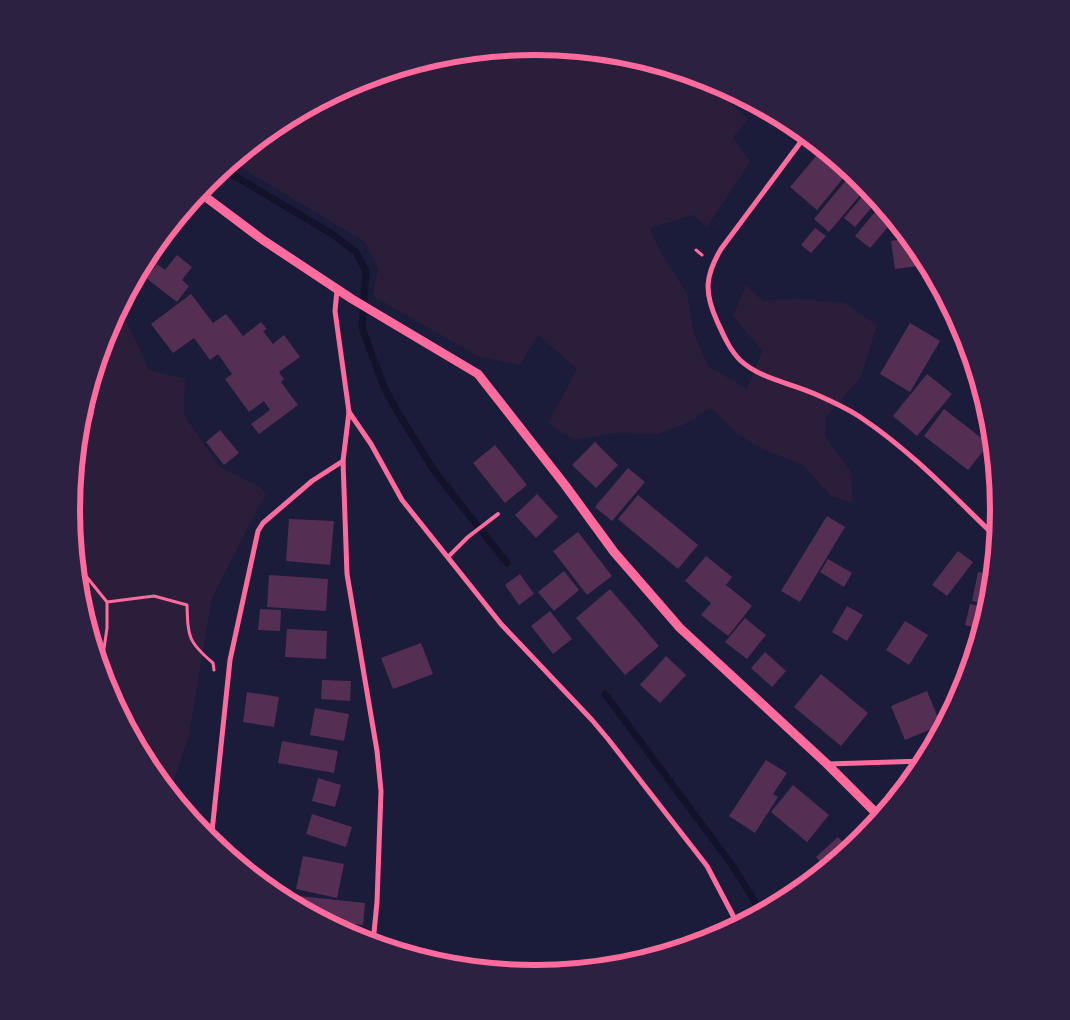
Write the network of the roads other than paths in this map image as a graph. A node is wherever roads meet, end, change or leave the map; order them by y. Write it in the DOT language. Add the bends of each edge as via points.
graph roads {
  1 [pos="801,141"];
  2 [pos="205,197"];
  3 [pos="337,290"];
  4 [pos="349,412"];
  5 [pos="343,460"];
  6 [pos="498,514"];
  7 [pos="989,531"];
  8 [pos="448,557"];
  9 [pos="914,761"];
  10 [pos="827,764"];
  11 [pos="875,812"];
  12 [pos="212,831"];
  13 [pos="735,919"];
  14 [pos="374,935"];
  1 -- 7 [label="street" via="711,267 709,296 727,343 750,368 815,394 861,418 900,445"];
  2 -- 3 [label="street"];
  3 -- 4 [label="street" via="335,311"];
  3 -- 10 [label="street" via="478,374 614,552 680,628"];
  4 -- 5 [label="street"];
  4 -- 8 [label="street" via="402,500"];
  5 -- 12 [label="street" via="312,481 258,531 230,660"];
  5 -- 14 [label="street" via="347,574 381,791"];
  6 -- 8 [label="lane"];
  8 -- 13 [label="street" via="501,624 608,739 707,866"];
  9 -- 10 [label="street"];
  10 -- 11 [label="street"];
}
